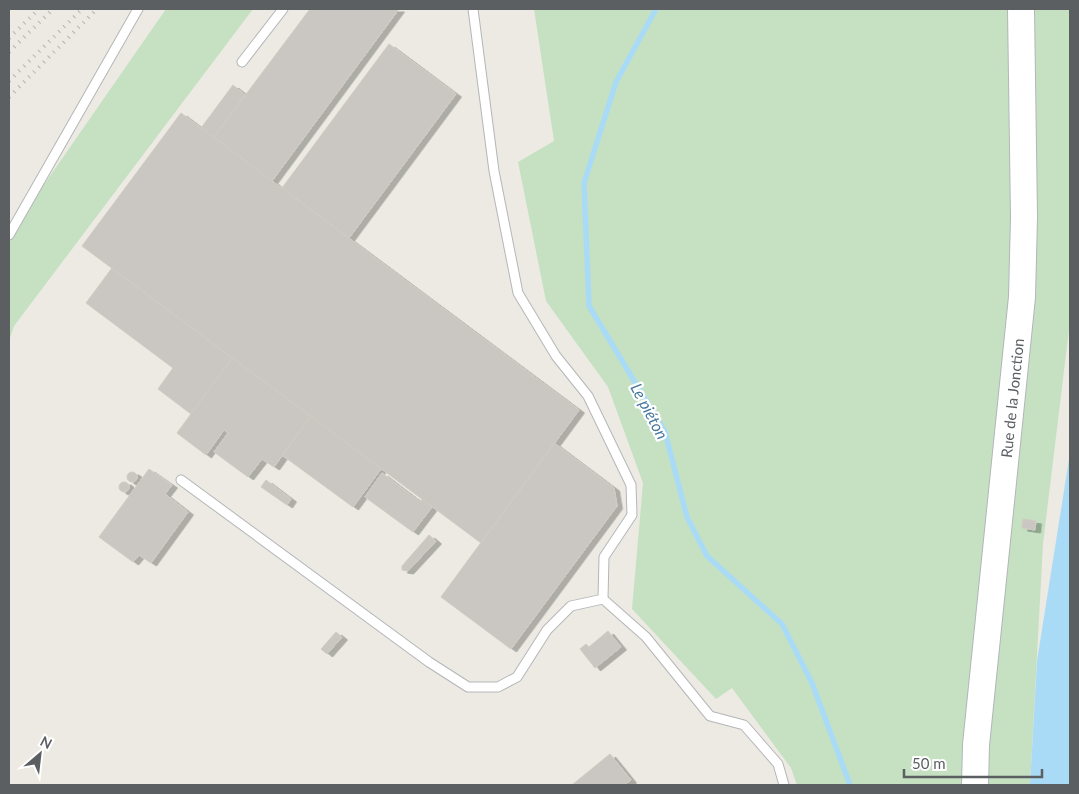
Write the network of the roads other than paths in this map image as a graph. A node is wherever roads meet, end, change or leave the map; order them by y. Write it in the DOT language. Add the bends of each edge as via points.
graph roads {
  1 [pos="138,9"];
  2 [pos="283,9"];
  3 [pos="473,9"];
  4 [pos="1021,9"];
  5 [pos="242,62"];
  6 [pos="9,235"];
  7 [pos="181,480"];
  8 [pos="604,599"];
  9 [pos="784,785"];
  10 [pos="975,785"];
  1 -- 6 [label="lane"];
  2 -- 5 [label="lane"];
  3 -- 8 [label="lane" via="494,171 518,293 556,356 588,396 631,485 632,515 604,557"];
  4 -- 10 [label="street, Rue de la Jonction" via="1022,297 976,745"];
  7 -- 8 [label="lane" via="468,687 498,687 518,677 547,630 572,606"];
  8 -- 9 [label="lane" via="646,637 710,716 744,725 778,764"];
}
